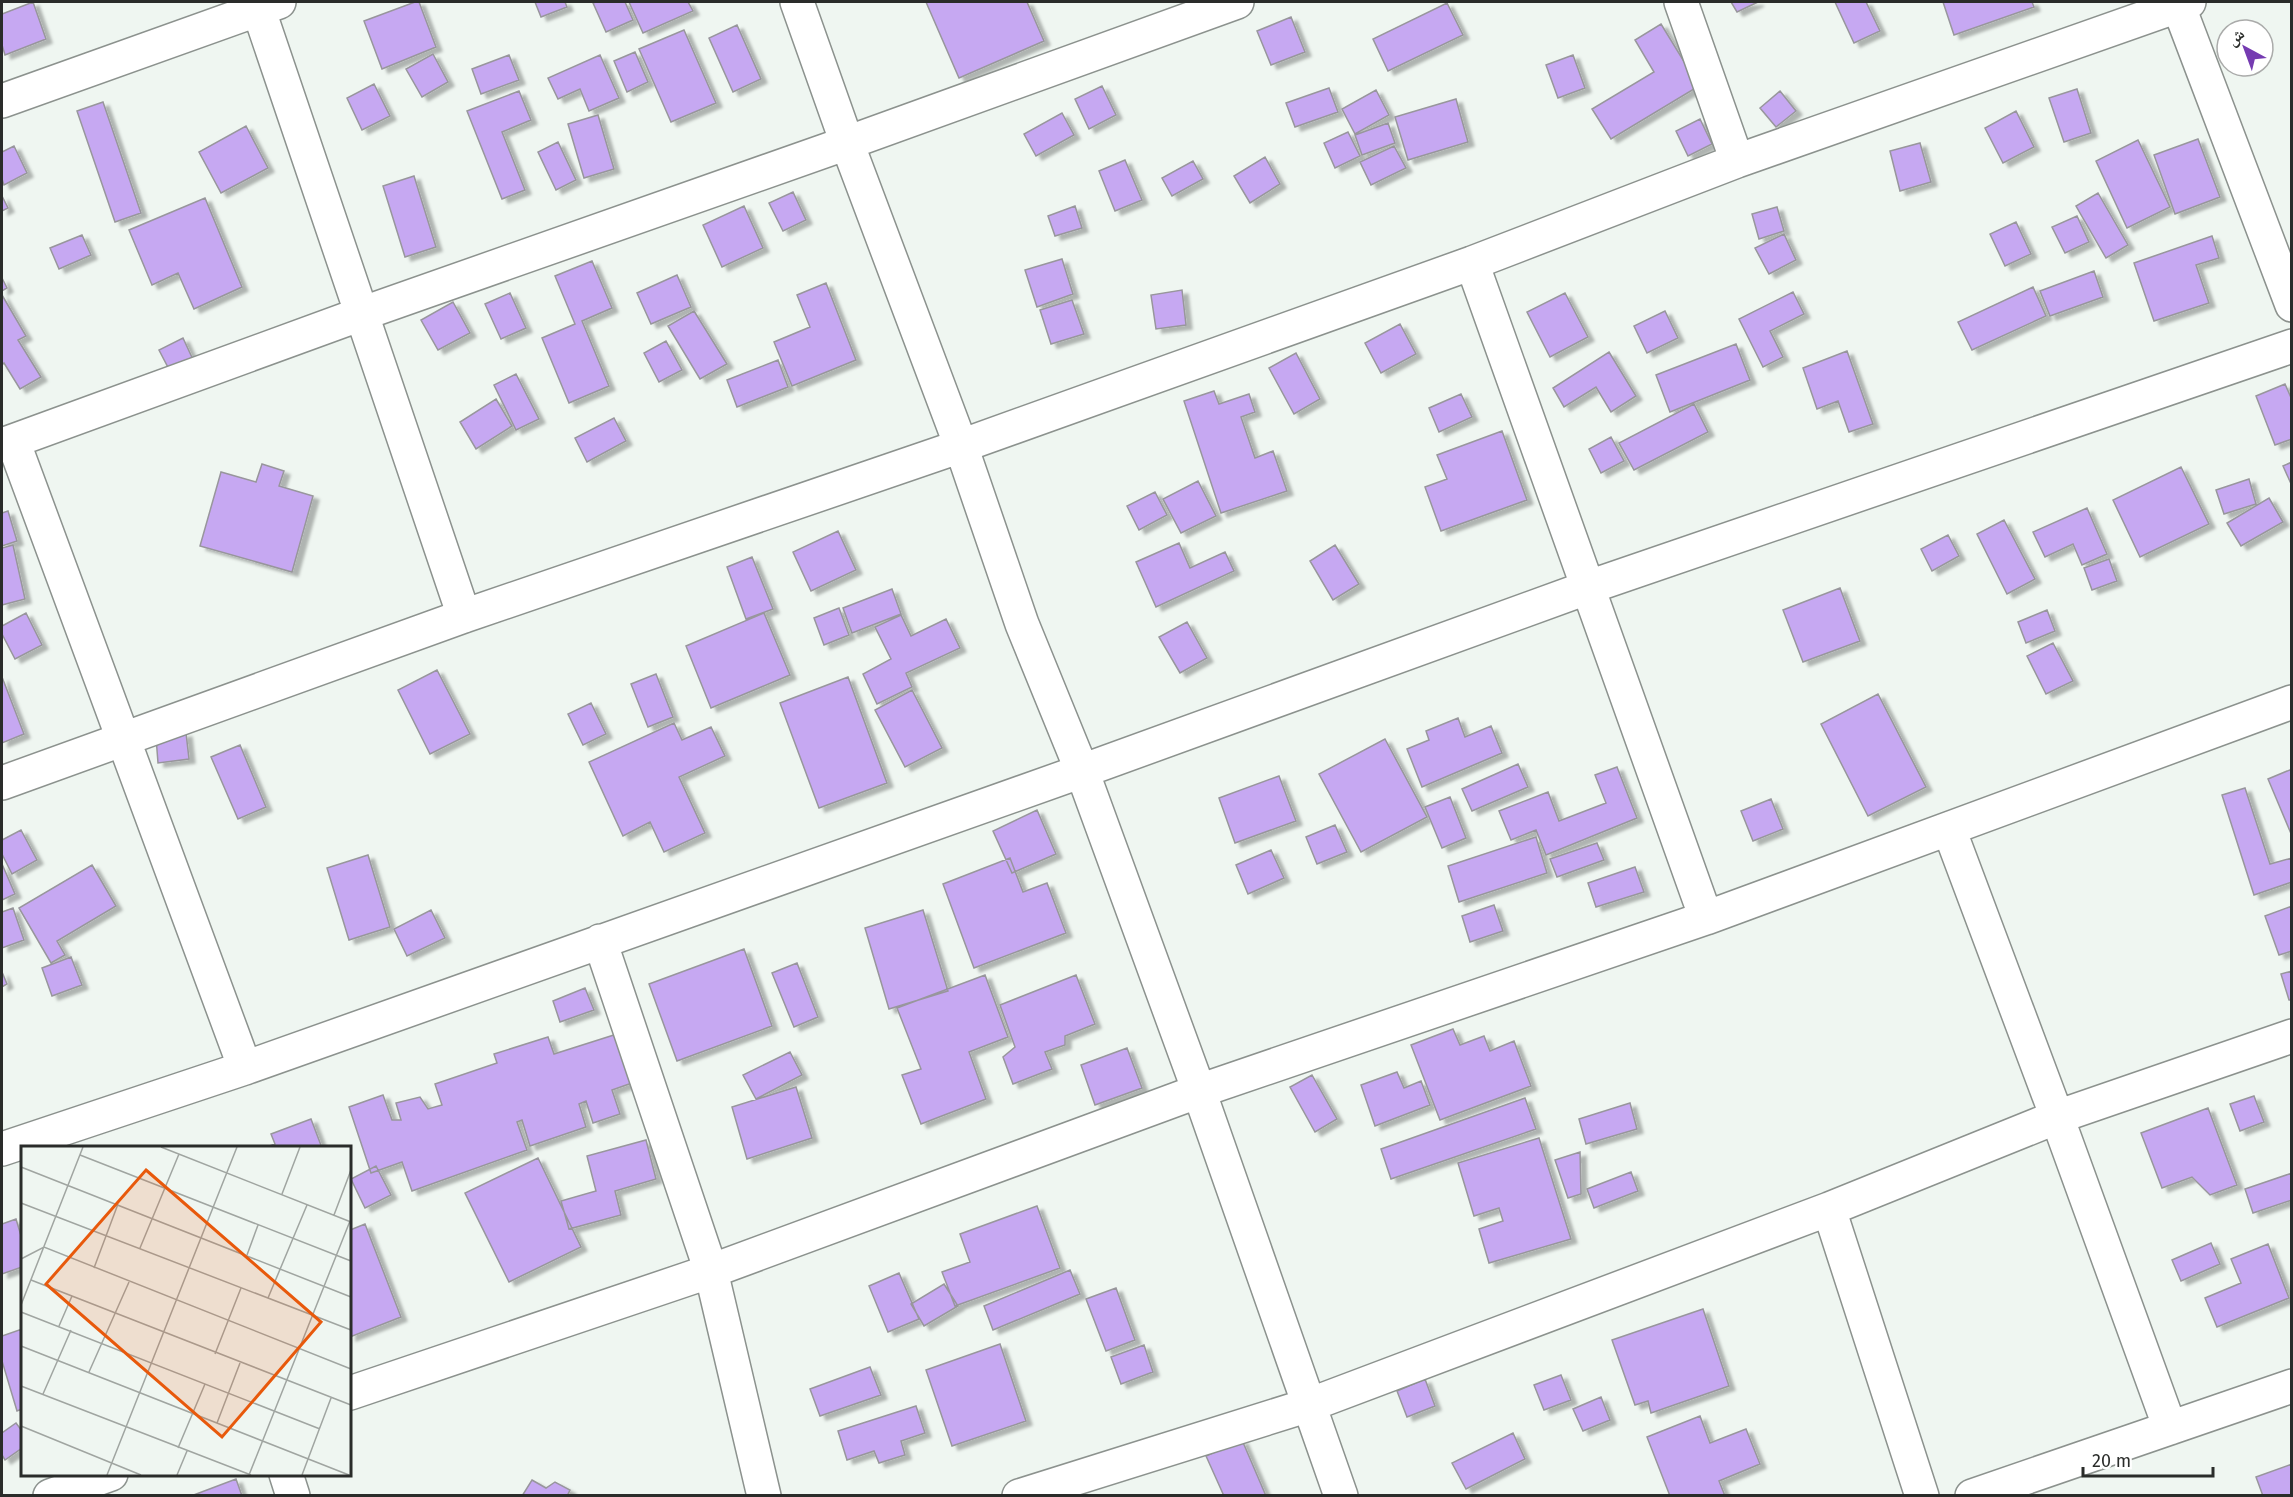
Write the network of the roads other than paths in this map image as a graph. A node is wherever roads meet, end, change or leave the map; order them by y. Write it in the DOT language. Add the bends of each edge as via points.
graph roads {
  1 [pos="797,2"];
  2 [pos="1237,2"];
  3 [pos="1681,2"];
  4 [pos="2181,3"];
  5 [pos="264,4"];
  6 [pos="2,101"];
  7 [pos="846,143"];
  8 [pos="1737,161"];
  9 [pos="1472,263"];
  10 [pos="2292,305"];
  11 [pos="362,314"];
  12 [pos="2292,346"];
  13 [pos="7,443"];
  14 [pos="961,446"];
  15 [pos="1589,587"];
  16 [pos="464,616"];
  17 [pos="2292,702"];
  18 [pos="123,739"];
  19 [pos="1082,771"];
  20 [pos="2,783"];
  21 [pos="1948,829"];
  22 [pos="1706,918"];
  23 [pos="600,941"];
  24 [pos="2292,1036"];
  25 [pos="245,1068"];
  26 [pos="1199,1091"];
  27 [pos="2057,1117"];
  28 [pos="2,1149"];
  29 [pos="1829,1209"];
  30 [pos="711,1271"];
  31 [pos="2292,1386"];
  32 [pos="351,1393"];
  33 [pos="1309,1405"];
  34 [pos="2170,1428"];
  35 [pos="105,1476"];
  36 [pos="287,1476"];
  37 [pos="50,1496"];
  38 [pos="293,1496"];
  39 [pos="764,1496"];
  40 [pos="1019,1496"];
  41 [pos="1341,1496"];
  42 [pos="1922,1496"];
  43 [pos="1972,1496"];
  1 -- 7 [label="street"];
  2 -- 7 [label="street"];
  3 -- 8 [label="street"];
  4 -- 8 [label="street"];
  4 -- 10 [label="street"];
  5 -- 6 [label="street"];
  5 -- 11 [label="street"];
  7 -- 11 [label="street"];
  7 -- 14 [label="street"];
  8 -- 9 [label="street"];
  9 -- 14 [label="street"];
  9 -- 15 [label="street"];
  11 -- 13 [label="street"];
  11 -- 16 [label="street"];
  12 -- 15 [label="street"];
  13 -- 18 [label="street"];
  14 -- 16 [label="street"];
  14 -- 19 [label="street" via="1022,624"];
  15 -- 19 [label="street"];
  15 -- 22 [label="street"];
  16 -- 18 [label="street"];
  17 -- 21 [label="street"];
  18 -- 20 [label="street"];
  18 -- 25 [label="street"];
  19 -- 23 [label="street"];
  19 -- 26 [label="street"];
  21 -- 22 [label="street"];
  21 -- 27 [label="street"];
  22 -- 26 [label="street"];
  23 -- 25 [label="street"];
  23 -- 30 [label="street"];
  24 -- 27 [label="street"];
  25 -- 28 [label="street"];
  26 -- 30 [label="street"];
  26 -- 33 [label="street"];
  27 -- 29 [label="street"];
  27 -- 34 [label="street"];
  29 -- 33 [label="street"];
  29 -- 42 [label="street"];
  30 -- 32 [label="street"];
  30 -- 39 [label="street"];
  31 -- 34 [label="street"];
  33 -- 40 [label="street"];
  33 -- 41 [label="street"];
  34 -- 43 [label="street"];
  35 -- 37 [label="street"];
  36 -- 38 [label="street"];
}
